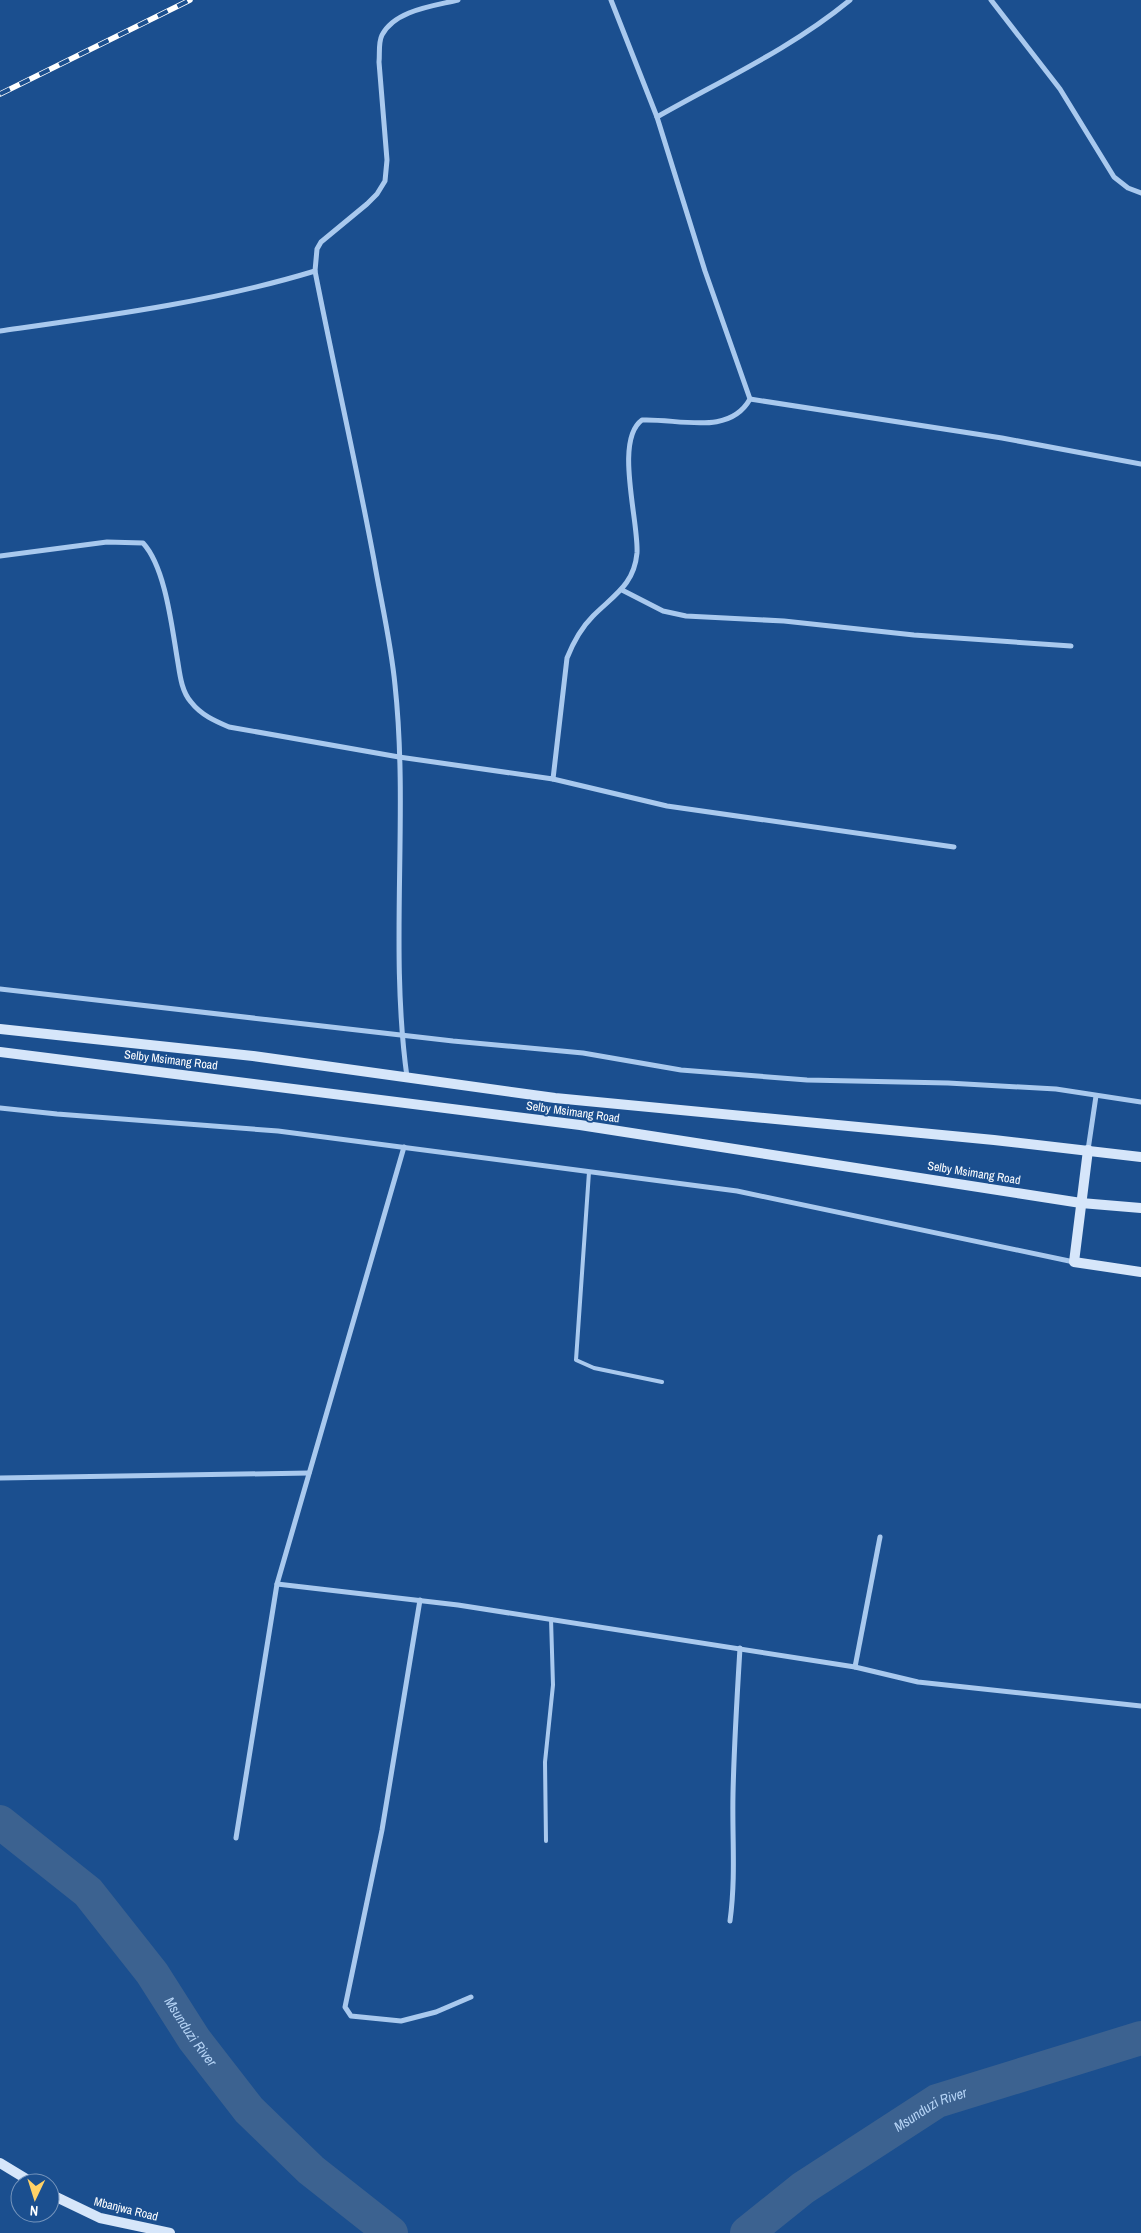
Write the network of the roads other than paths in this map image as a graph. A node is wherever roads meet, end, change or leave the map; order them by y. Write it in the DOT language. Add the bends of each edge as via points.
graph roads {
  1 [pos="458,0"];
  2 [pos="611,0"];
  3 [pos="850,0"];
  4 [pos="991,0"];
  5 [pos="657,117"];
  6 [pos="1141,193"];
  7 [pos="315,271"];
  8 [pos="0,331"];
  9 [pos="750,399"];
  10 [pos="1141,464"];
  11 [pos="0,556"];
  12 [pos="622,590"];
  13 [pos="1071,646"];
  14 [pos="399,757"];
  15 [pos="553,779"];
  16 [pos="954,847"];
  17 [pos="0,989"];
  18 [pos="0,1029"];
  19 [pos="401,1035"];
  20 [pos="0,1052"];
  21 [pos="407,1078"];
  22 [pos="1096,1096"];
  23 [pos="1141,1102"];
  24 [pos="0,1108"];
  25 [pos="404,1147"];
  26 [pos="1088,1150"];
  27 [pos="1141,1157"];
  28 [pos="589,1172"];
  29 [pos="1081,1202"];
  30 [pos="1141,1208"];
  31 [pos="1074,1262"];
  32 [pos="1141,1272"];
  33 [pos="662,1382"];
  34 [pos="310,1473"];
  35 [pos="0,1478"];
  36 [pos="880,1537"];
  37 [pos="277,1584"];
  38 [pos="420,1600"];
  39 [pos="551,1619"];
  40 [pos="740,1648"];
  41 [pos="855,1667"];
  42 [pos="1141,1706"];
  43 [pos="236,1838"];
  44 [pos="546,1840"];
  45 [pos="730,1921"];
  46 [pos="471,1997"];
  47 [pos="0,2162"];
  48 [pos="17,2173"];
  49 [pos="60,2199"];
  50 [pos="170,2233"];
  1 -- 7 [label="street" via="410,13 391,25 381,37 387,160 385,181 367,204 321,242"];
  2 -- 5 [label="street"];
  3 -- 5 [label="street" via="788,44"];
  4 -- 6 [label="street" via="1060,89 1114,177"];
  5 -- 9 [label="street" via="705,271"];
  7 -- 8 [label="street" via="266,286 191,301"];
  7 -- 14 [label="street" via="389,643"];
  9 -- 10 [label="street" via="1002,438"];
  9 -- 12 [label="street" via="738,415 720,422 652,419 638,423 631,437 629,452 637,552 633,573"];
  11 -- 14 [label="street" via="107,542 142,543 164,590 181,685 190,702 203,714 229,727"];
  12 -- 13 [label="street" via="663,610 686,616 784,621 914,635"];
  12 -- 15 [label="street" via="592,618 566,658"];
  14 -- 15 [label="street"];
  14 -- 19 [label="street"];
  15 -- 16 [label="street" via="667,806"];
  17 -- 19 [label="street"];
  18 -- 21 [label="main road, Selby Msimang Road" via="253,1056"];
  19 -- 21 [label="street"];
  19 -- 22 [label="street" via="583,1054 691,1071 807,1080 1013,1086"];
  20 -- 29 [label="main road, Selby Msimang Road" via="580,1125"];
  21 -- 26 [label="main road, Selby Msimang Road" via="554,1098"];
  22 -- 23 [label="street"];
  22 -- 26 [label="street"];
  24 -- 25 [label="street" via="278,1131"];
  25 -- 28 [label="street"];
  25 -- 34 [label="street"];
  26 -- 27 [label="main road, Selby Msimang Road"];
  26 -- 29 [label="main road"];
  28 -- 31 [label="street" via="737,1191"];
  28 -- 33 [label="lane" via="576,1360 594,1368"];
  29 -- 30 [label="main road, Selby Msimang Road"];
  29 -- 31 [label="main road"];
  31 -- 32 [label="main road"];
  34 -- 35 [label="street"];
  34 -- 37 [label="street"];
  36 -- 41 [label="street"];
  37 -- 38 [label="street"];
  37 -- 43 [label="street"];
  38 -- 39 [label="street"];
  38 -- 46 [label="street" via="382,1830 345,2007 351,2016 401,2021 436,2012"];
  39 -- 40 [label="street"];
  39 -- 44 [label="lane" via="554,1684 544,1762"];
  40 -- 41 [label="street"];
  40 -- 45 [label="street" via="733,1758 735,1873"];
  41 -- 42 [label="street" via="918,1682"];
  47 -- 48 [label="main road"];
  49 -- 50 [label="main road, Mbanjwa Road" via="100,2218"];
}
